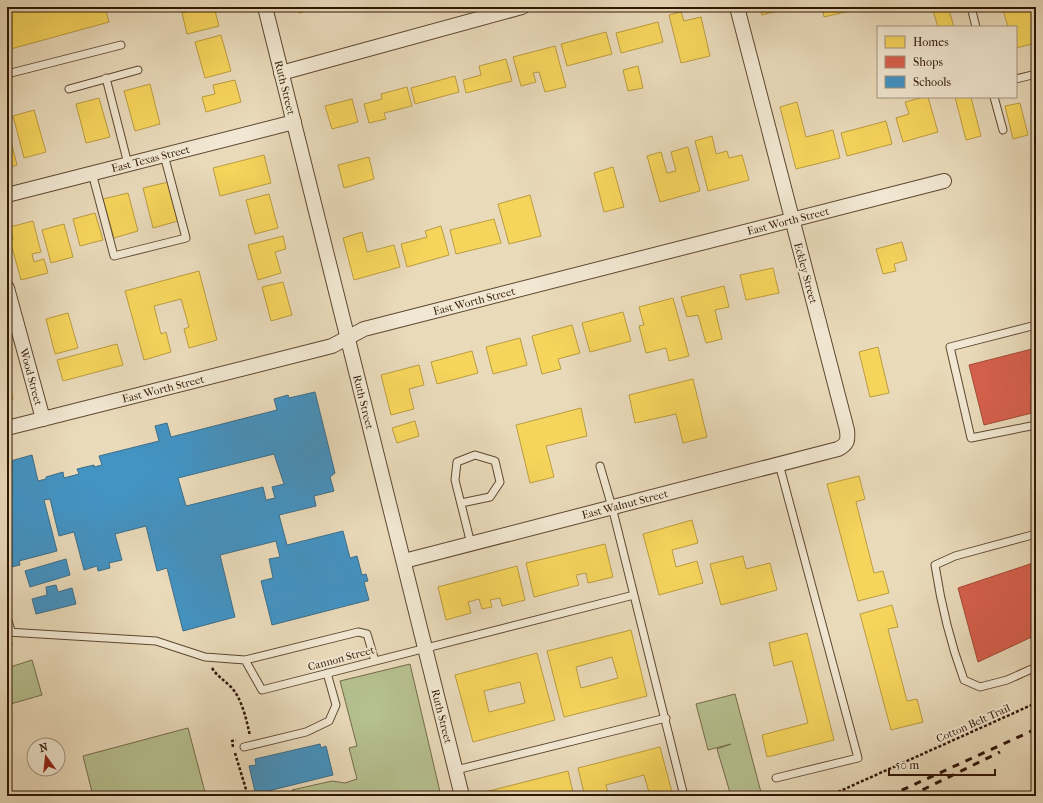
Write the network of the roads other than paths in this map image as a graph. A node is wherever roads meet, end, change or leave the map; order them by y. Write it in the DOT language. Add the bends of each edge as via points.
graph roads {
  1 [pos="265,7"];
  2 [pos="522,7"];
  3 [pos="737,7"];
  4 [pos="971,7"];
  5 [pos="976,26"];
  6 [pos="121,44"];
  7 [pos="138,70"];
  8 [pos="281,73"];
  9 [pos="7,74"];
  10 [pos="1036,74"];
  11 [pos="106,78"];
  12 [pos="1017,79"];
  13 [pos="69,89"];
  14 [pos="994,98"];
  15 [pos="294,122"];
  16 [pos="1003,130"];
  17 [pos="164,155"];
  18 [pos="128,164"];
  19 [pos="92,173"];
  20 [pos="944,181"];
  21 [pos="7,195"];
  22 [pos="792,220"];
  23 [pos="7,288"];
  24 [pos="1036,325"];
  25 [pos="347,338"];
  26 [pos="43,419"];
  27 [pos="1036,425"];
  28 [pos="7,428"];
  29 [pos="845,445"];
  30 [pos="779,464"];
  31 [pos="600,466"];
  32 [pos="461,503"];
  33 [pos="612,507"];
  34 [pos="1036,534"];
  35 [pos="471,544"];
  36 [pos="404,561"];
  37 [pos="634,595"];
  38 [pos="7,616"];
  39 [pos="9,632"];
  40 [pos="426,647"];
  41 [pos="245,660"];
  42 [pos="375,661"];
  43 [pos="1036,667"];
  44 [pos="327,673"];
  45 [pos="666,718"];
  46 [pos="244,748"];
  47 [pos="456,770"];
  48 [pos="776,778"];
  49 [pos="462,796"];
  50 [pos="684,796"];
  1 -- 8 [label="street, Ruth Street"];
  2 -- 8 [label="street"];
  3 -- 22 [label="street, Eckley Street"];
  4 -- 5 [label="lane"];
  6 -- 9 [label="lane"];
  7 -- 11 [label="lane"];
  8 -- 15 [label="street, Ruth Street"];
  10 -- 12 [label="lane"];
  11 -- 13 [label="lane"];
  11 -- 18 [label="lane"];
  14 -- 16 [label="lane"];
  15 -- 17 [label="street, East Texas Street"];
  15 -- 25 [label="street, Ruth Street"];
  17 -- 18 [label="street, East Texas Street"];
  17 -- 19 [label="lane" via="186,238 114,256"];
  18 -- 19 [label="street, East Texas Street"];
  19 -- 21 [label="street, East Texas Street"];
  20 -- 22 [label="street, East Worth Street"];
  22 -- 25 [label="street, East Worth Street" via="364,329"];
  22 -- 29 [label="street, Eckley Street" via="847,430 848,440"];
  23 -- 26 [label="street, Wood Street"];
  24 -- 27 [label="lane" via="950,347 971,438"];
  25 -- 26 [label="street, East Worth Street" via="332,346"];
  25 -- 36 [label="street, Ruth Street"];
  26 -- 28 [label="street, East Worth Street"];
  29 -- 30 [label="street, East Walnut Street"];
  30 -- 33 [label="street, East Walnut Street"];
  30 -- 48 [label="lane" via="858,758"];
  31 -- 33 [label="lane"];
  32 -- 32 [label="lane" via="455,480 457,462 475,455 495,461 500,482 490,497"];
  32 -- 35 [label="lane"];
  33 -- 35 [label="street, East Walnut Street"];
  33 -- 37 [label="lane"];
  34 -- 43 [label="lane" via="955,556 935,565 951,643 964,680 980,687 1007,680"];
  35 -- 36 [label="street, East Walnut Street"];
  36 -- 40 [label="street, Ruth Street"];
  37 -- 40 [label="lane, Cannon Street"];
  37 -- 45 [label="lane"];
  38 -- 39 [label="lane"];
  39 -- 41 [label="lane" via="156,642 205,658"];
  40 -- 42 [label="lane, Cannon Street"];
  40 -- 47 [label="street, Ruth Street"];
  41 -- 42 [label="lane" via="358,632 367,634"];
  41 -- 44 [label="lane, Cannon Street" via="262,690"];
  42 -- 44 [label="lane, Cannon Street"];
  44 -- 46 [label="lane" via="336,705 329,721 306,732"];
  45 -- 47 [label="lane"];
  45 -- 50 [label="lane"];
  47 -- 49 [label="street, Ruth Street"];
}
